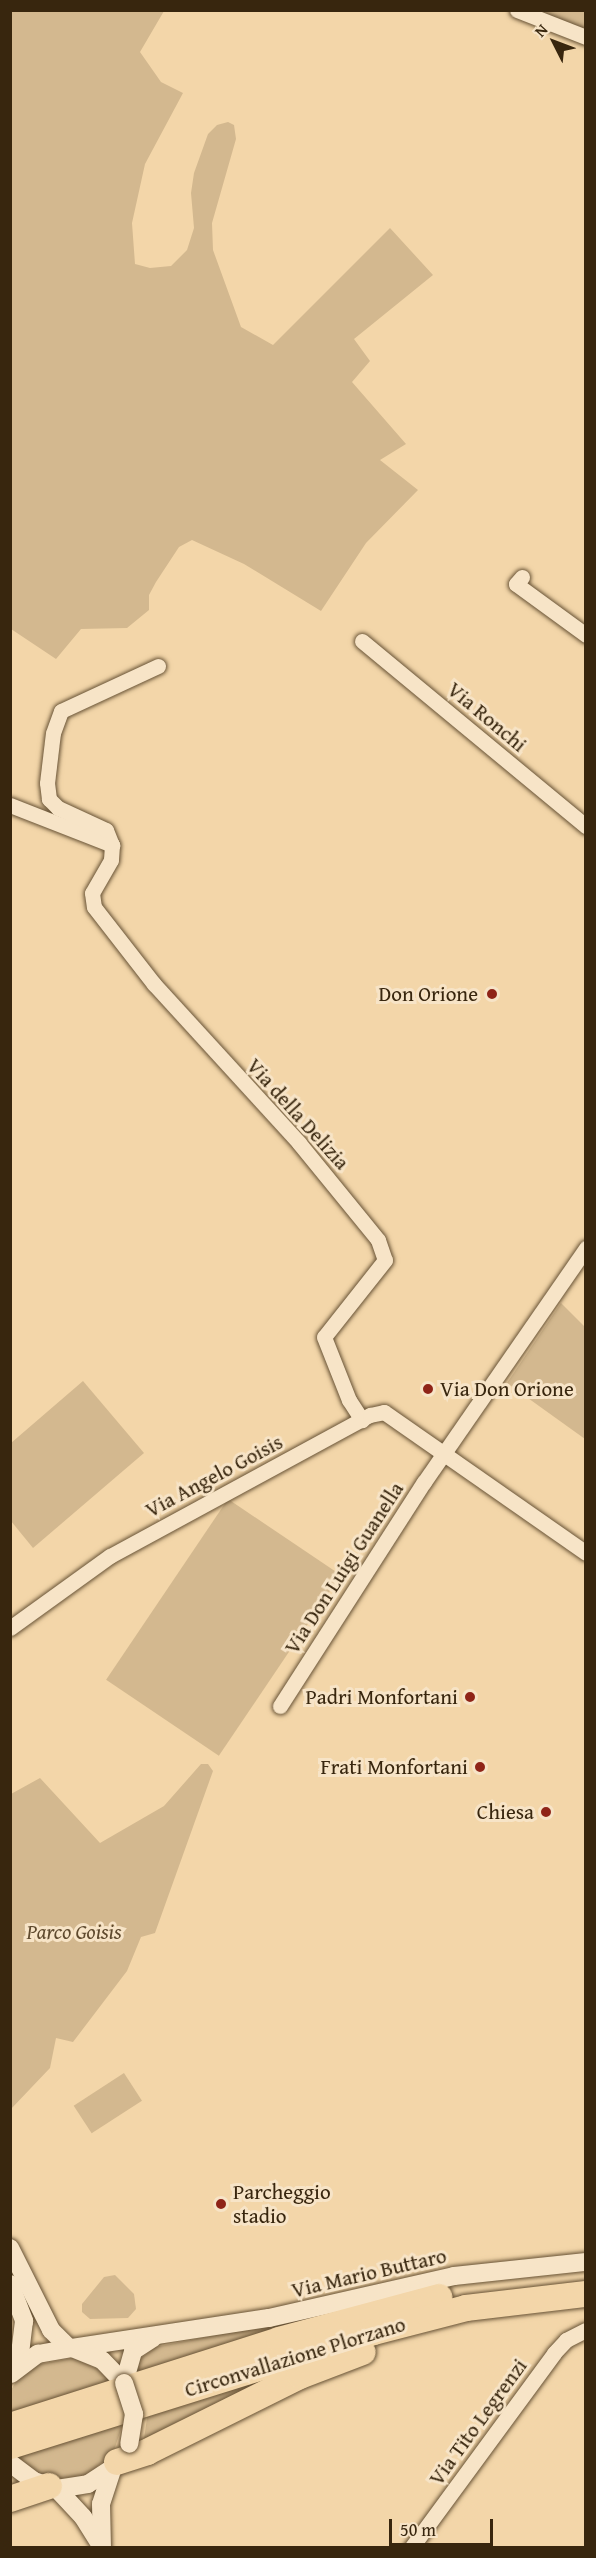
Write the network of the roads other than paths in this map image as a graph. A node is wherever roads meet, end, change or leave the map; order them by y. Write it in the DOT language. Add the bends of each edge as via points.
graph roads {
  1 [pos="517,10"];
  2 [pos="585,37"];
  3 [pos="522,577"];
  4 [pos="585,635"];
  5 [pos="362,641"];
  6 [pos="158,666"];
  7 [pos="10,805"];
  8 [pos="585,826"];
  9 [pos="112,845"];
  10 [pos="585,1248"];
  11 [pos="362,1419"];
  12 [pos="445,1452"];
  13 [pos="585,1553"];
  14 [pos="10,1628"];
  15 [pos="280,1706"];
  16 [pos="10,2248"];
  17 [pos="585,2262"];
  18 [pos="585,2280"];
  19 [pos="10,2284"];
  20 [pos="585,2294"];
  21 [pos="585,2307"];
  22 [pos="585,2330"];
  23 [pos="163,2333"];
  24 [pos="71,2348"];
  25 [pos="11,2374"];
  26 [pos="124,2383"];
  27 [pos="10,2426"];
  28 [pos="10,2445"];
  29 [pos="120,2458"];
  30 [pos="10,2463"];
  31 [pos="44,2484"];
  32 [pos="10,2499"];
  33 [pos="102,2547"];
  34 [pos="411,2547"];
  1 -- 2 [label="street"];
  3 -- 4 [label="street" via="516,584"];
  5 -- 8 [label="street, Via Ronchi"];
  6 -- 9 [label="street" via="61,711 53,733 47,783 50,799 58,808 106,830"];
  7 -- 9 [label="street"];
  9 -- 11 [label="street, Via della Delizia" via="111,860 92,893 94,908 154,984 299,1143 384,1252 385,1260 324,1337 349,1400"];
  10 -- 12 [label="street"];
  11 -- 12 [label="street, Via Angelo Goisis" via="389,1413"];
  11 -- 14 [label="street, Via Angelo Goisis" via="110,1556"];
  12 -- 13 [label="street, Via Angelo Goisis"];
  12 -- 15 [label="street, Via Don Luigi Guanella"];
  16 -- 24 [label="street" via="51,2330"];
  17 -- 23 [label="street, Via Mario Buttaro" via="454,2276 269,2318"];
  18 -- 27 [label="highway, Circonvallazione Plorzano" via="460,2292 369,2313"];
  19 -- 25 [label="street" via="24,2321 20,2355"];
  20 -- 28 [label="highway, Circonvallazione Plorzano" via="505,2300 442,2314"];
  21 -- 29 [label="highway" via="511,2312 367,2351 300,2376 147,2452"];
  22 -- 34 [label="street, Via Tito Legrenzi" via="566,2340 554,2353"];
  23 -- 24 [label="street, Via Mario Buttaro"];
  23 -- 26 [label="street, Via Mario Buttaro" via="137,2346 130,2356"];
  24 -- 25 [label="street, Via Mario Buttaro" via="38,2354"];
  24 -- 26 [label="street" via="102,2360"];
  26 -- 29 [label="street, bridge" via="134,2414"];
  29 -- 31 [label="street" via="88,2484"];
  29 -- 33 [label="street" via="101,2504"];
  30 -- 31 [label="street"];
  31 -- 32 [label="highway"];
  31 -- 33 [label="street" via="83,2517"];
}
